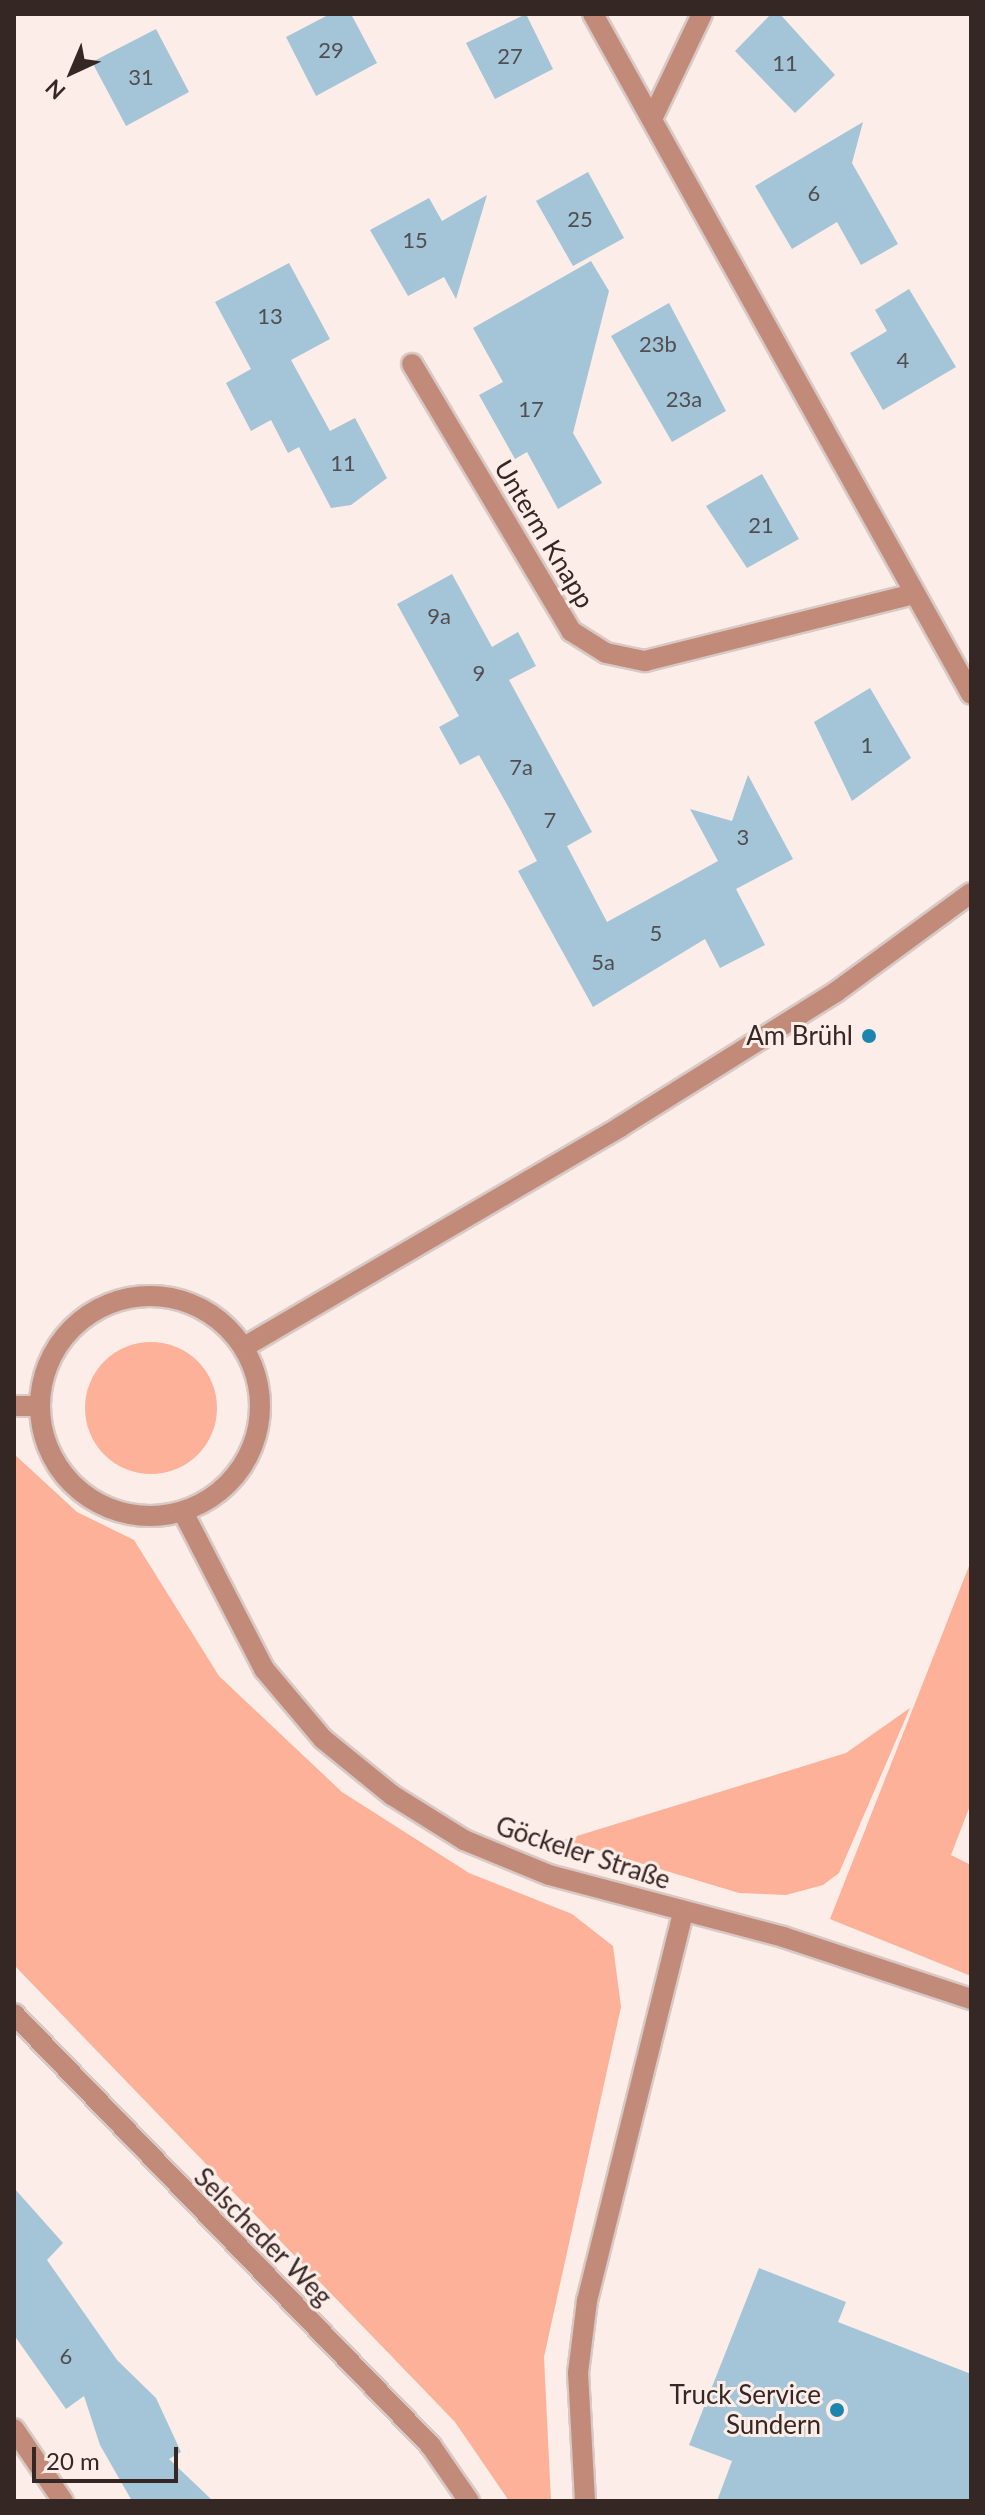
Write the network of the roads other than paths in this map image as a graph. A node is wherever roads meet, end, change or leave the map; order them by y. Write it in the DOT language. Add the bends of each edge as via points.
graph roads {
  1 [pos="593,14"];
  2 [pos="702,14"];
  3 [pos="652,119"];
  4 [pos="412,364"];
  5 [pos="913,594"];
  6 [pos="971,694"];
  7 [pos="971,893"];
  8 [pos="244,1347"];
  9 [pos="14,1406"];
  10 [pos="38,1406"];
  11 [pos="183,1512"];
  12 [pos="683,1913"];
  13 [pos="971,1999"];
  14 [pos="14,2014"];
  15 [pos="14,2429"];
  16 [pos="63,2501"];
  17 [pos="469,2501"];
  18 [pos="585,2501"];
  1 -- 3 [label="street"];
  2 -- 3 [label="street"];
  3 -- 5 [label="street"];
  4 -- 5 [label="street, Unterm Knapp" via="571,631 606,653 645,661"];
  5 -- 6 [label="street"];
  7 -- 8 [label="street" via="836,992 633,1119"];
  8 -- 10 [label="street" via="195,1305 139,1295 110,1302 62,1338 44,1370"];
  8 -- 11 [label="street" via="260,1390 247,1459 220,1491"];
  9 -- 10 [label="street"];
  10 -- 11 [label="street" via="45,1443 62,1475 90,1499 142,1517"];
  11 -- 12 [label="street, Göckeler Straße" via="264,1669 323,1739 392,1795 464,1840 549,1875"];
  12 -- 13 [label="street, Göckeler Straße" via="783,1937"];
  12 -- 18 [label="street" via="587,2301 578,2373"];
  14 -- 17 [label="street, Selscheder Weg" via="384,2396"];
  15 -- 16 [label="street"];
}
